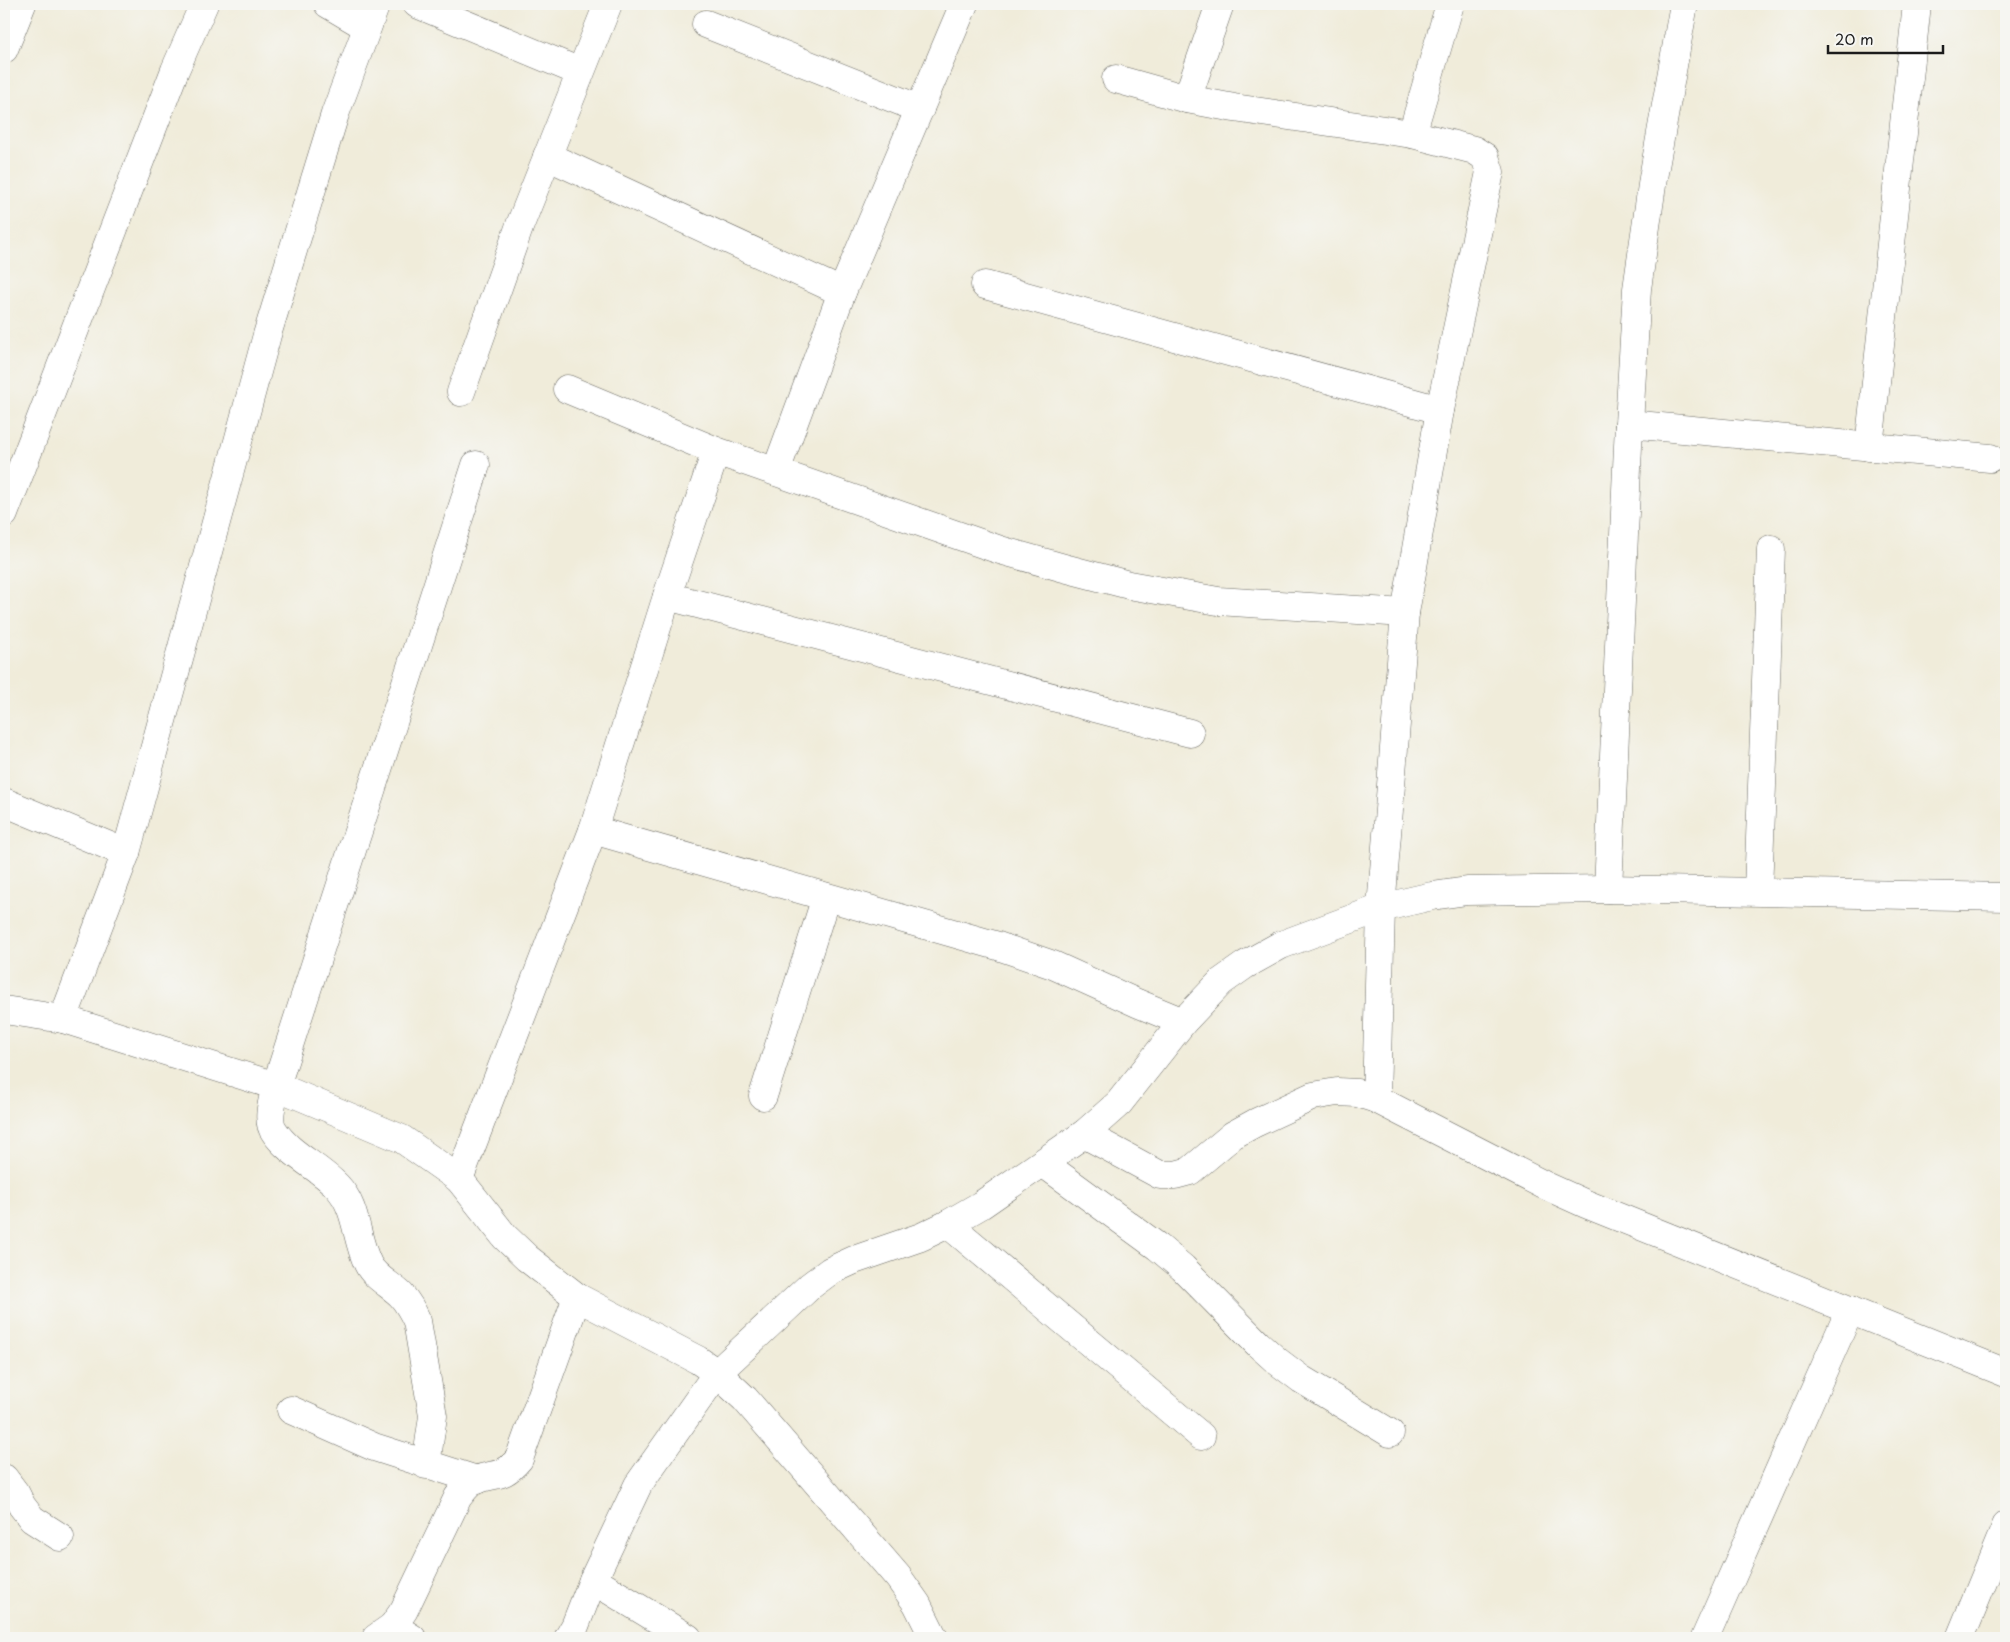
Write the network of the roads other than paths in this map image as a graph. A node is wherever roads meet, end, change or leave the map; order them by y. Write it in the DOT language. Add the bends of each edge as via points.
graph roads {
  1 [pos="22,4"];
  2 [pos="204,4"];
  3 [pos="328,4"];
  4 [pos="417,4"];
  5 [pos="608,4"];
  6 [pos="964,4"];
  7 [pos="1220,4"];
  8 [pos="1450,4"];
  9 [pos="1684,4"];
  10 [pos="1917,4"];
  11 [pos="372,16"];
  12 [pos="706,24"];
  13 [pos="4,49"];
  14 [pos="580,72"];
  15 [pos="1116,79"];
  16 [pos="1187,99"];
  17 [pos="920,109"];
  18 [pos="1412,134"];
  19 [pos="548,156"];
  20 [pos="985,285"];
  21 [pos="842,292"];
  22 [pos="567,389"];
  23 [pos="460,392"];
  24 [pos="1440,410"];
  25 [pos="1628,424"];
  26 [pos="1869,447"];
  27 [pos="716,450"];
  28 [pos="1990,458"];
  29 [pos="476,465"];
  30 [pos="776,471"];
  31 [pos="4,514"];
  32 [pos="1771,549"];
  33 [pos="667,596"];
  34 [pos="1405,613"];
  35 [pos="1190,734"];
  36 [pos="4,802"];
  37 [pos="593,830"];
  38 [pos="126,853"];
  39 [pos="1608,889"];
  40 [pos="1758,891"];
  41 [pos="826,897"];
  42 [pos="2006,897"];
  43 [pos="1381,908"];
  44 [pos="4,1010"];
  45 [pos="63,1019"];
  46 [pos="1183,1022"];
  47 [pos="276,1086"];
  48 [pos="764,1096"];
  49 [pos="1376,1099"];
  50 [pos="1084,1134"];
  51 [pos="1043,1163"];
  52 [pos="459,1179"];
  53 [pos="948,1224"];
  54 [pos="594,1306"];
  55 [pos="1850,1310"];
  56 [pos="717,1373"];
  57 [pos="2006,1373"];
  58 [pos="291,1410"];
  59 [pos="1390,1432"];
  60 [pos="1201,1436"];
  61 [pos="426,1464"];
  62 [pos="4,1478"];
  63 [pos="477,1480"];
  64 [pos="2006,1526"];
  65 [pos="60,1538"];
  66 [pos="593,1580"];
  67 [pos="571,1632"];
  68 [pos="393,1634"];
  69 [pos="688,1638"];
  70 [pos="934,1638"];
  71 [pos="1705,1638"];
  72 [pos="1960,1638"];
  1 -- 13 [label="street"];
  2 -- 31 [label="street"];
  3 -- 11 [label="street"];
  4 -- 14 [label="street"];
  5 -- 14 [label="street"];
  6 -- 17 [label="street"];
  7 -- 16 [label="street"];
  8 -- 18 [label="street"];
  9 -- 25 [label="street" via="1637,289"];
  10 -- 26 [label="street"];
  11 -- 38 [label="street" via="335,114 267,335"];
  12 -- 17 [label="street"];
  14 -- 19 [label="street"];
  15 -- 16 [label="street"];
  16 -- 18 [label="street"];
  17 -- 21 [label="street"];
  18 -- 24 [label="street" via="1474,150 1485,157 1490,172"];
  19 -- 21 [label="street"];
  19 -- 23 [label="street"];
  20 -- 24 [label="street"];
  21 -- 30 [label="street"];
  22 -- 27 [label="street"];
  24 -- 34 [label="street"];
  25 -- 26 [label="street"];
  25 -- 39 [label="street"];
  26 -- 28 [label="street"];
  27 -- 30 [label="street"];
  27 -- 33 [label="street"];
  29 -- 47 [label="street"];
  30 -- 34 [label="street" via="1000,550 1129,585 1218,601"];
  32 -- 40 [label="street"];
  33 -- 35 [label="street"];
  33 -- 37 [label="street"];
  34 -- 43 [label="street"];
  36 -- 38 [label="street"];
  37 -- 41 [label="street"];
  37 -- 52 [label="street"];
  38 -- 45 [label="street"];
  39 -- 40 [label="street"];
  39 -- 43 [label="street" via="1467,891"];
  40 -- 42 [label="street"];
  41 -- 46 [label="street" via="1053,965"];
  41 -- 48 [label="street"];
  43 -- 46 [label="street" via="1281,945 1245,965 1221,982"];
  43 -- 49 [label="street"];
  44 -- 45 [label="street"];
  45 -- 47 [label="street"];
  46 -- 50 [label="street" via="1119,1103"];
  47 -- 52 [label="street" via="402,1139"];
  47 -- 61 [label="street" via="270,1115 272,1130 337,1186 353,1212 368,1265 402,1296 417,1321 434,1416"];
  49 -- 50 [label="street" via="1357,1093 1337,1092 1314,1096 1255,1123 1233,1136 1190,1171 1175,1175 1160,1174"];
  49 -- 55 [label="street" via="1544,1185"];
  50 -- 51 [label="street"];
  51 -- 53 [label="street"];
  51 -- 59 [label="street" via="1183,1268 1277,1361"];
  52 -- 54 [label="street" via="527,1258"];
  53 -- 56 [label="street" via="830,1271"];
  53 -- 60 [label="street"];
  54 -- 56 [label="street"];
  54 -- 63 [label="street" via="519,1459 498,1475"];
  55 -- 57 [label="street"];
  55 -- 71 [label="street"];
  56 -- 66 [label="street" via="638,1485"];
  56 -- 70 [label="street" via="745,1399 898,1577 917,1604"];
  58 -- 61 [label="street" via="374,1447"];
  61 -- 63 [label="street"];
  62 -- 65 [label="street" via="32,1519"];
  63 -- 68 [label="street" via="458,1496"];
  64 -- 72 [label="street"];
  66 -- 67 [label="street"];
  66 -- 69 [label="street"];
}
